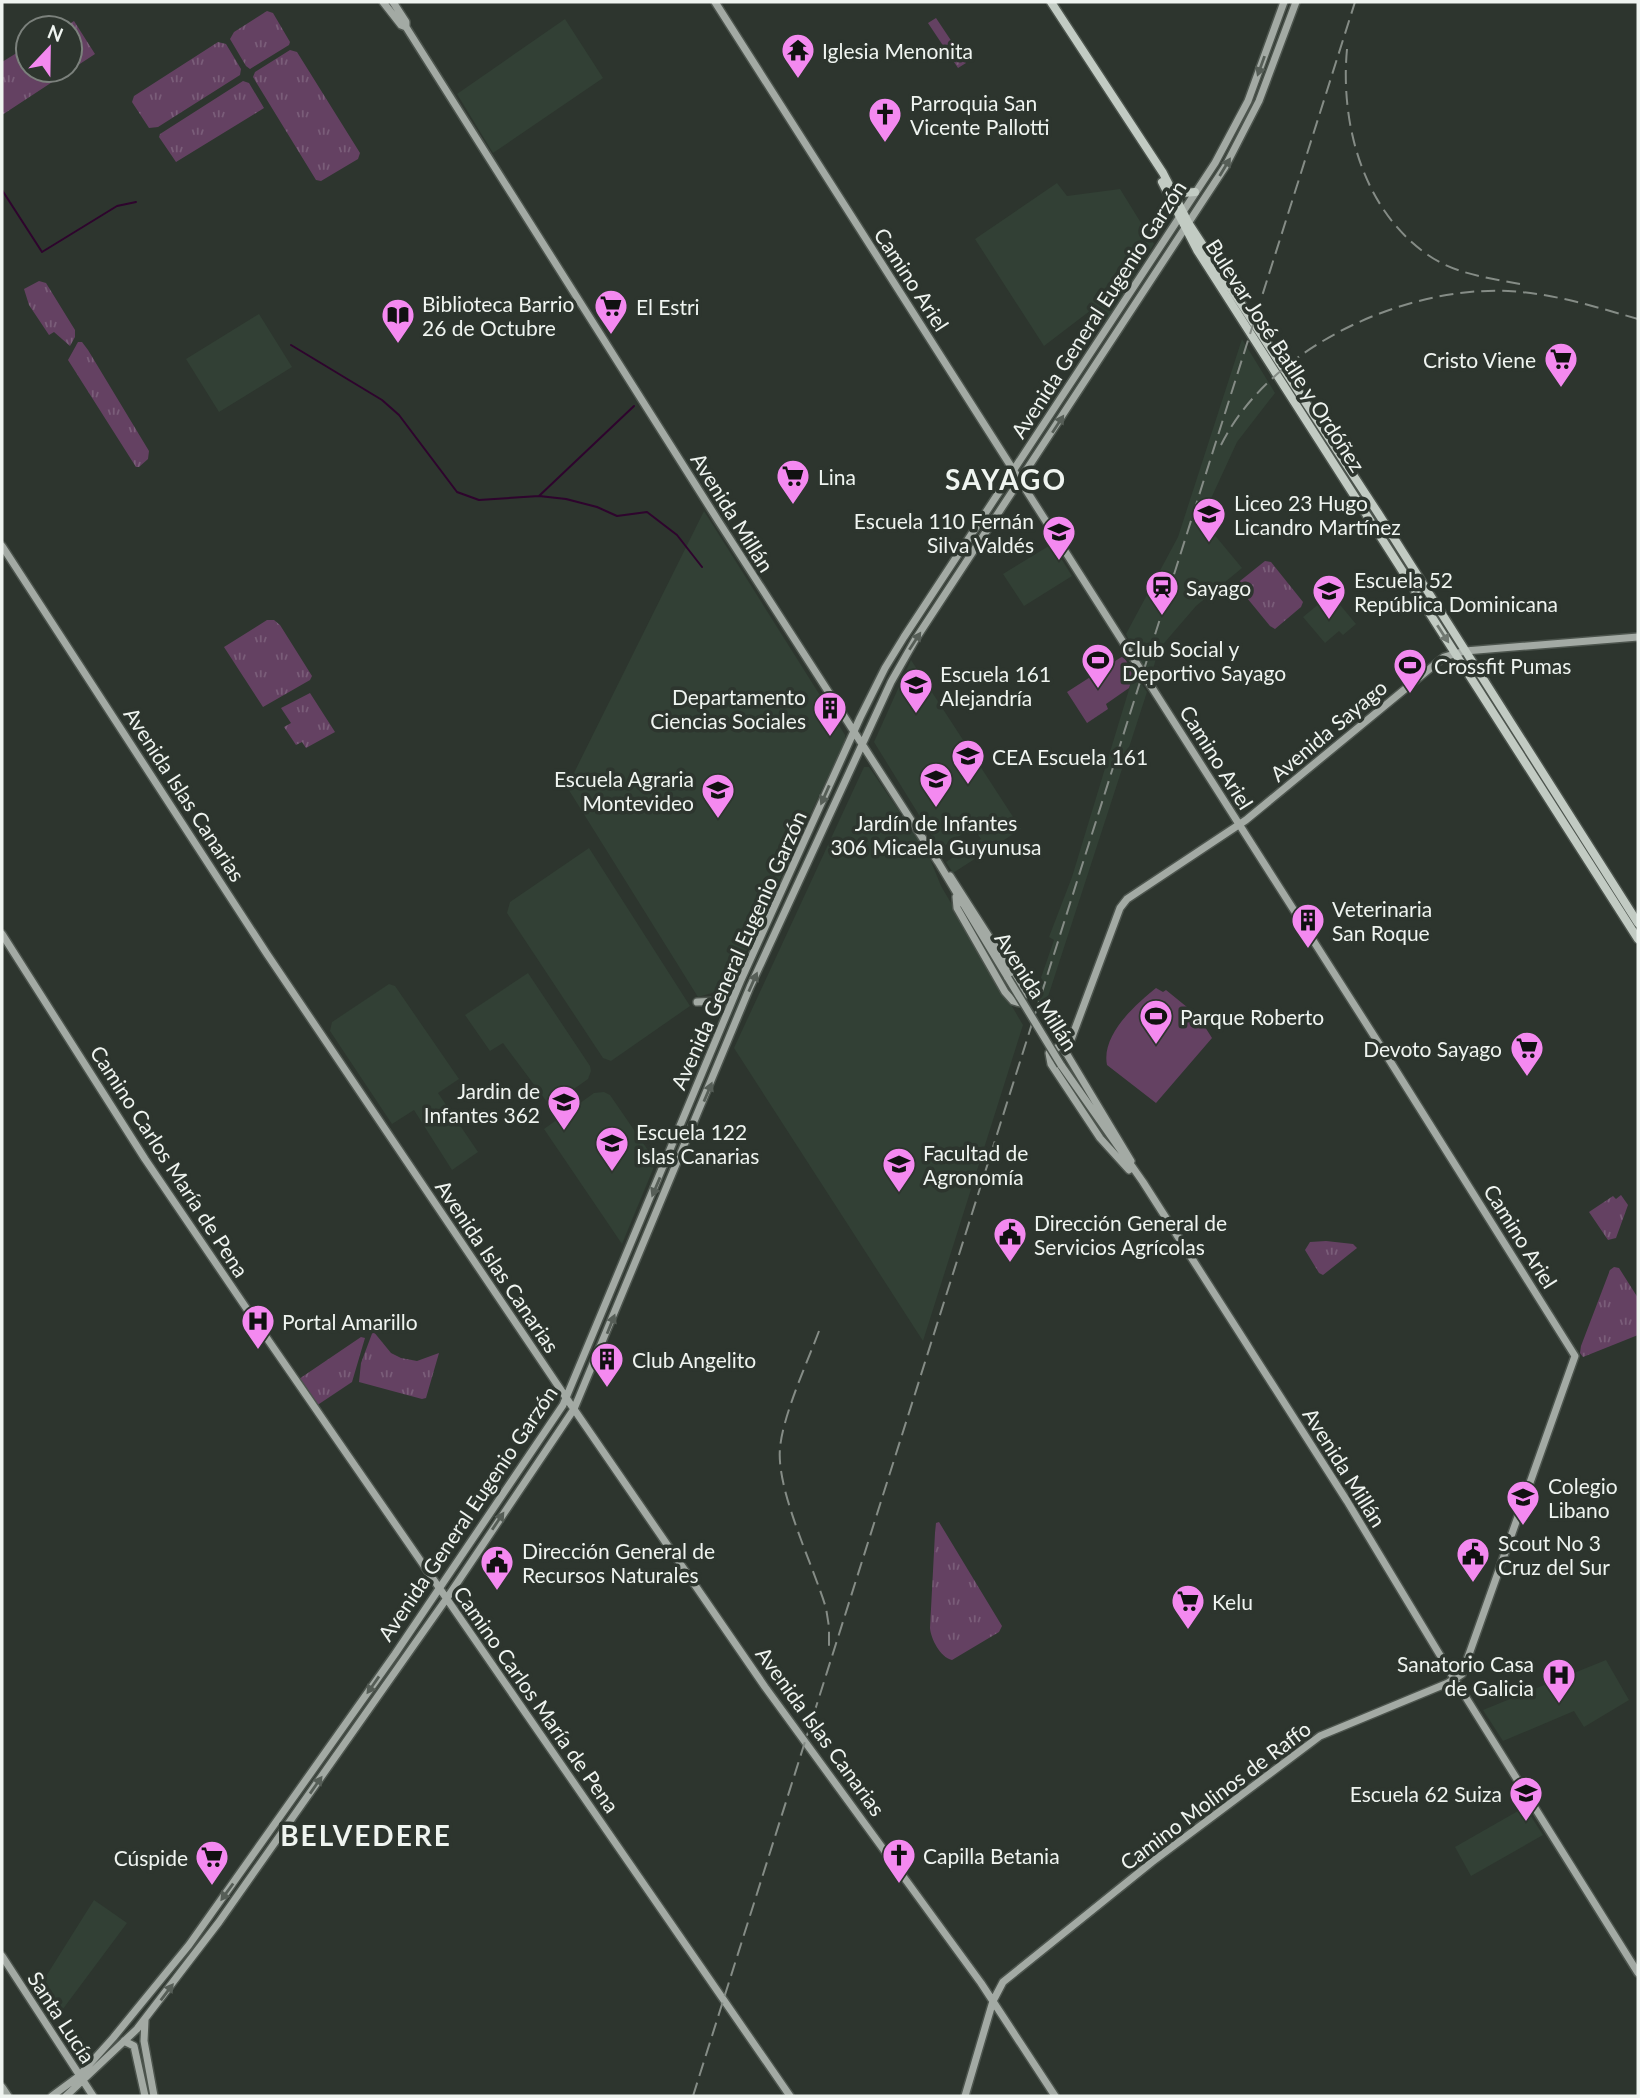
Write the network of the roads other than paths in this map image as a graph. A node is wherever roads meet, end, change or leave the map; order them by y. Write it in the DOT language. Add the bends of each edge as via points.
graph roads {
  1 [pos="383,2"];
  2 [pos="393,2"];
  3 [pos="715,2"];
  4 [pos="1051,2"];
  5 [pos="1284,2"];
  6 [pos="1296,2"];
  7 [pos="406,27"];
  8 [pos="1139,140"];
  9 [pos="1173,190"];
  10 [pos="1195,192"];
  11 [pos="1181,215"];
  12 [pos="1187,227"];
  13 [pos="1013,470"];
  14 [pos="1020,481"];
  15 [pos="2,546"];
  16 [pos="1638,638"];
  17 [pos="1465,651"];
  18 [pos="1455,653"];
  19 [pos="853,733"];
  20 [pos="862,745"];
  21 [pos="1239,826"];
  22 [pos="938,862"];
  23 [pos="956,894"];
  24 [pos="1638,923"];
  25 [pos="2,934"];
  26 [pos="1638,939"];
  27 [pos="734,996"];
  28 [pos="697,1002"];
  29 [pos="1063,1049"];
  30 [pos="1135,1171"];
  31 [pos="1143,1182"];
  32 [pos="566,1399"];
  33 [pos="574,1409"];
  34 [pos="439,1587"];
  35 [pos="447,1598"];
  36 [pos="1455,1680"];
  37 [pos="2,1956"];
  38 [pos="1638,1973"];
  39 [pos="993,2001"];
  40 [pos="145,2019"];
  41 [pos="124,2041"];
  42 [pos="81,2079"];
  43 [pos="2,2087"];
  44 [pos="8,2096"];
  45 [pos="52,2096"];
  46 [pos="66,2096"];
  47 [pos="93,2096"];
  48 [pos="145,2096"];
  49 [pos="154,2096"];
  50 [pos="790,2096"];
  51 [pos="965,2096"];
  52 [pos="1055,2096"];
  1 -- 7 [label="main road, Avenida Millán"];
  2 -- 7 [label="main road, Avenida Millán"];
  3 -- 13 [label="main road, Camino Ariel"];
  4 -- 8 [label="main road, Bulevar José Batlle y Ordóñez"];
  5 -- 10 [label="main road, Avenida General Eugenio Garzón, one-way" via="1248,101"];
  12 -- 6 [label="main road, Avenida General Eugenio Garzón, one-way" via="1247,126"];
  7 -- 19 [label="main road, Avenida Millán"];
  8 -- 9 [label="main road, Bulevar José Batlle y Ordóñez"];
  8 -- 11 [label="main road, Bulevar José Batlle y Ordóñez"];
  9 -- 10 [label="main road"];
  9 -- 11 [label="main road, Bulevar José Batlle y Ordóñez"];
  10 -- 11 [label="main road, Avenida General Eugenio Garzón"];
  11 -- 12 [label="main road, Bulevar José Batlle y Ordóñez"];
  11 -- 13 [label="main road, Avenida General Eugenio Garzón"];
  14 -- 12 [label="main road, Avenida General Eugenio Garzón, one-way"];
  12 -- 17 [label="main road, Bulevar José Batlle y Ordóñez"];
  12 -- 18 [label="main road, Bulevar José Batlle y Ordóñez, one-way"];
  13 -- 14 [label="main road, Camino Ariel"];
  13 -- 19 [label="main road, Avenida General Eugenio Garzón" via="885,668"];
  20 -- 14 [label="main road, Avenida General Eugenio Garzón, one-way" via="904,658"];
  14 -- 21 [label="main road, Camino Ariel"];
  15 -- 32 [label="main road, Avenida Islas Canarias" via="267,954"];
  16 -- 17 [label="main road, Avenida Sayago"];
  17 -- 18 [label="main road, Avenida Sayago"];
  17 -- 24 [label="main road, Bulevar José Batlle y Ordóñez"];
  18 -- 21 [label="main road, Avenida Sayago" via="1444,657"];
  18 -- 26 [label="main road, Bulevar José Batlle y Ordóñez"];
  19 -- 20 [label="main road, Avenida Millán"];
  19 -- 27 [label="main road, Avenida General Eugenio Garzón, one-way"];
  20 -- 22 [label="main road, Avenida Millán"];
  33 -- 20 [label="main road, Avenida General Eugenio Garzón, one-way" via="750,987"];
  21 -- 29 [label="main road, Avenida Sayago" via="1123,903"];
  21 -- 36 [label="main road, Camino Ariel" via="1574,1356 1464,1669"];
  22 -- 23 [label="main road, Avenida Millán"];
  22 -- 23 [label="main road" via="1025,993 1020,1003 1005,992 957,908"];
  23 -- 30 [label="main road, Avenida Millán, bridge" via="1062,1065"];
  25 -- 34 [label="main road, Camino Carlos María de Pena" via="145,1159"];
  27 -- 28 [label="main road"];
  27 -- 32 [label="main road, Avenida General Eugenio Garzón, one-way"];
  29 -- 30 [label="main road"];
  29 -- 31 [label="main road" via="1049,1053 1051,1064 1100,1138"];
  30 -- 31 [label="main road, Avenida Millán"];
  31 -- 36 [label="main road, Avenida Millán" via="1347,1501"];
  32 -- 33 [label="main road, Avenida Islas Canarias"];
  32 -- 34 [label="main road, Avenida General Eugenio Garzón"];
  35 -- 33 [label="main road, Avenida General Eugenio Garzón, one-way"];
  33 -- 39 [label="main road, Avenida Islas Canarias" via="765,1687"];
  34 -- 35 [label="main road, Camino Carlos María de Pena"];
  34 -- 42 [label="main road, Avenida General Eugenio Garzón, one-way" via="189,1945"];
  40 -- 35 [label="main road, Avenida General Eugenio Garzón, one-way" via="264,1862"];
  35 -- 50 [label="main road, Camino Carlos María de Pena"];
  36 -- 38 [label="main road, Avenida Millán"];
  36 -- 39 [label="main road, Camino Molinos de Raffo" via="1320,1737 1048,1945 1003,1982"];
  37 -- 42 [label="main road, Santa Lucía"];
  39 -- 51 [label="main road, Camino Molinos de Raffo"];
  39 -- 52 [label="main road, Avenida Islas Canarias"];
  40 -- 41 [label="main road, Avenida General Eugenio Garzón"];
  40 -- 49 [label="main road" via="144,2041"];
  41 -- 42 [label="main road, Avenida General Eugenio Garzón"];
  41 -- 48 [label="main road" via="134,2046"];
  42 -- 45 [label="main road, Avenida General Eugenio Garzón"];
  42 -- 46 [label="main road, Avenida General Eugenio Garzón"];
  42 -- 47 [label="main road, Santa Lucía"];
  43 -- 44 [label="main road"];
}
